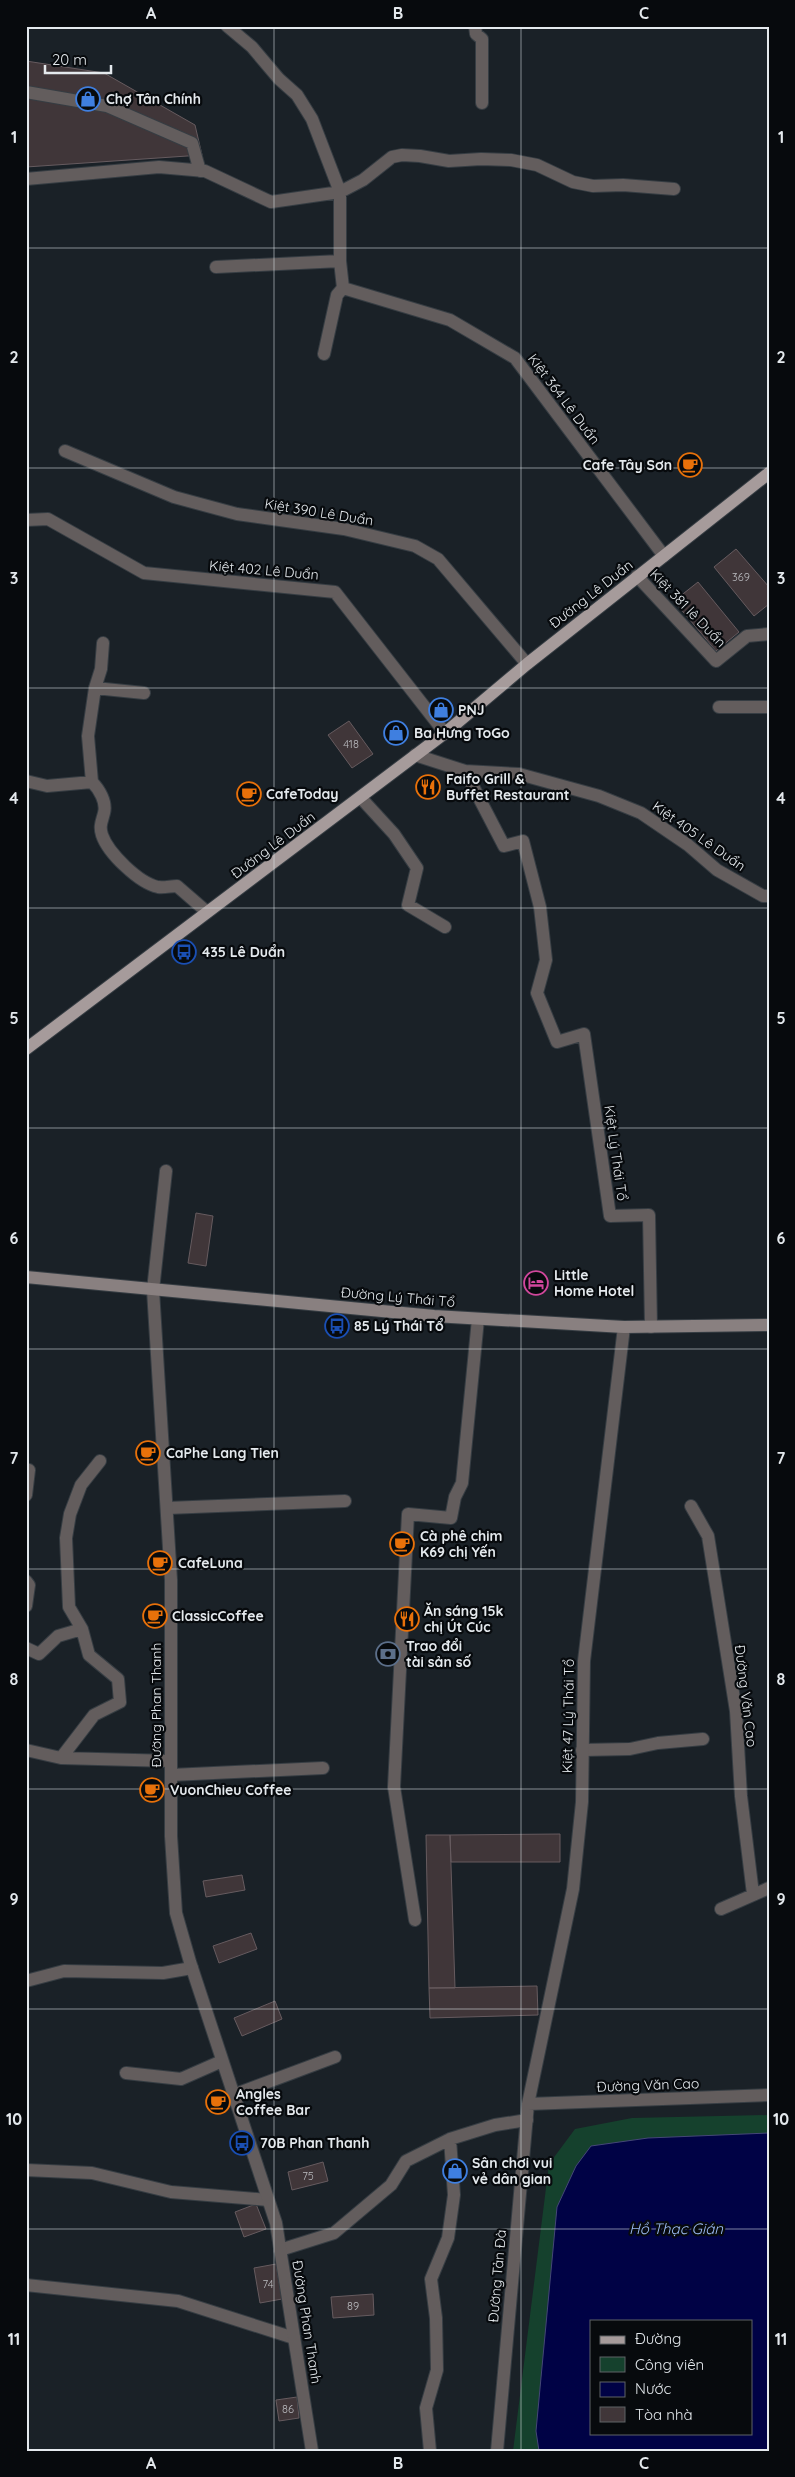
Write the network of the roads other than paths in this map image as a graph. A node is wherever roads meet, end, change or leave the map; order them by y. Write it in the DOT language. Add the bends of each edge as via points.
graph roads {
  1 [pos="227,26"];
  2 [pos="475,26"];
  3 [pos="26,92"];
  4 [pos="482,103"];
  5 [pos="200,171"];
  6 [pos="26,179"];
  7 [pos="674,189"];
  8 [pos="340,192"];
  9 [pos="340,261"];
  10 [pos="216,267"];
  11 [pos="343,288"];
  12 [pos="324,354"];
  13 [pos="65,451"];
  14 [pos="769,473"];
  15 [pos="26,520"];
  16 [pos="664,556"];
  17 [pos="637,576"];
  18 [pos="769,634"];
  19 [pos="103,643"];
  20 [pos="527,664"];
  21 [pos="95,688"];
  22 [pos="144,693"];
  23 [pos="720,707"];
  24 [pos="769,707"];
  25 [pos="445,733"];
  26 [pos="415,755"];
  27 [pos="465,771"];
  28 [pos="26,781"];
  29 [pos="92,782"];
  30 [pos="361,798"];
  31 [pos="769,896"];
  32 [pos="207,912"];
  33 [pos="445,927"];
  34 [pos="26,1049"];
  35 [pos="166,1171"];
  36 [pos="26,1277"];
  37 [pos="153,1290"];
  38 [pos="478,1319"];
  39 [pos="769,1325"];
  40 [pos="624,1327"];
  41 [pos="651,1327"];
  42 [pos="100,1461"];
  43 [pos="30,1470"];
  44 [pos="26,1495"];
  45 [pos="345,1500"];
  46 [pos="691,1506"];
  47 [pos="167,1508"];
  48 [pos="26,1581"];
  49 [pos="26,1606"];
  50 [pos="82,1628"];
  51 [pos="26,1648"];
  52 [pos="703,1739"];
  53 [pos="26,1750"];
  54 [pos="582,1750"];
  55 [pos="61,1758"];
  56 [pos="171,1761"];
  57 [pos="323,1768"];
  58 [pos="171,1775"];
  59 [pos="769,1888"];
  60 [pos="753,1894"];
  61 [pos="721,1909"];
  62 [pos="415,1920"];
  63 [pos="192,1968"];
  64 [pos="26,1981"];
  65 [pos="335,2057"];
  66 [pos="222,2061"];
  67 [pos="126,2072"];
  68 [pos="233,2094"];
  69 [pos="769,2096"];
  70 [pos="528,2104"];
  71 [pos="527,2120"];
  72 [pos="450,2139"];
  73 [pos="26,2170"];
  74 [pos="268,2200"];
  75 [pos="280,2250"];
  76 [pos="26,2285"];
  77 [pos="294,2338"];
  78 [pos="312,2451"];
  79 [pos="430,2451"];
  80 [pos="497,2451"];
  1 -- 8 [label="street" via="298,95 312,119"];
  2 -- 4 [label="street" via="476,34 482,39"];
  3 -- 5 [label="street" via="107,106 192,143"];
  5 -- 6 [label="street" via="159,167"];
  5 -- 8 [label="street" via="271,202"];
  7 -- 8 [label="street" via="593,186 573,182 537,165 510,160 449,161 402,155 392,156 363,180"];
  8 -- 9 [label="street"];
  9 -- 10 [label="street"];
  9 -- 11 [label="street"];
  11 -- 12 [label="street" via="337,295"];
  11 -- 16 [label="street, Kiệt 364 Lê Duẩn" via="450,320 515,358"];
  13 -- 20 [label="street, Kiệt 390 Lê Duẩn" via="174,497 237,514 344,529 415,546 438,559"];
  14 -- 16 [label="main road, Đường Lê Duẩn"];
  15 -- 25 [label="street, Kiệt 402 Lê Duẩn" via="48,519 144,573 335,592"];
  16 -- 17 [label="main road, Đường Lê Duẩn"];
  17 -- 18 [label="street, Kiệt 381 lê Duẩn" via="716,660 748,636"];
  17 -- 20 [label="main road, Đường Lê Duẩn"];
  19 -- 21 [label="street" via="102,669"];
  20 -- 25 [label="main road, Đường Lê Duẩn"];
  21 -- 22 [label="street"];
  21 -- 29 [label="street" via="88,736"];
  23 -- 24 [label="street"];
  25 -- 26 [label="main road, Đường Lê Duẩn"];
  26 -- 27 [label="street, Kiệt 405 Lê Duẩn"];
  26 -- 30 [label="main road, Đường Lê Duẩn"];
  27 -- 31 [label="street, Kiệt 405 Lê Duẩn" via="518,774 607,799 641,813 688,845 717,870 763,896"];
  27 -- 41 [label="street, Kiệt Lý Thái Tổ" via="504,846 522,841 540,907 546,960 537,993 557,1042 584,1034 610,1216 649,1215"];
  28 -- 29 [label="street" via="47,786"];
  29 -- 32 [label="street" via="102,798 105,812 100,822 102,836 120,862 158,887 177,886"];
  30 -- 32 [label="main road, Đường Lê Duẩn"];
  30 -- 33 [label="street" via="394,834 416,868 408,905"];
  32 -- 34 [label="main road, Đường Lê Duẩn"];
  35 -- 37 [label="street, Đường Phan Thanh"];
  36 -- 37 [label="street, Đường Lý Thái Tổ"];
  37 -- 38 [label="street, Đường Lý Thái Tổ"];
  37 -- 47 [label="street, Đường Phan Thanh"];
  38 -- 40 [label="street, Đường Lý Thái Tổ"];
  38 -- 62 [label="street" via="462,1482 455,1497 452,1518 408,1514 394,1787"];
  39 -- 41 [label="street, Đường Lý Thái Tổ"];
  40 -- 41 [label="street, Đường Lý Thái Tổ"];
  40 -- 54 [label="street, Kiệt 47 Lý Thái Tổ" via="584,1660"];
  42 -- 50 [label="street" via="81,1485 70,1514 66,1538 69,1607"];
  43 -- 44 [label="street"];
  45 -- 47 [label="street"];
  46 -- 60 [label="street, Đường Văn Cao" via="708,1536 736,1712 741,1796"];
  47 -- 56 [label="street, Đường Phan Thanh" via="171,1580"];
  48 -- 49 [label="street" via="29,1585"];
  50 -- 51 [label="street" via="58,1636 40,1654"];
  50 -- 55 [label="street" via="89,1655 118,1679 120,1702 94,1715"];
  52 -- 54 [label="street" via="630,1749"];
  53 -- 55 [label="street"];
  54 -- 70 [label="street, Kiệt 47 Lý Thái Tổ" via="582,1802 573,1889"];
  55 -- 56 [label="street"];
  56 -- 58 [label="street, Đường Phan Thanh"];
  57 -- 58 [label="street"];
  58 -- 63 [label="street, Đường Phan Thanh" via="176,1912"];
  59 -- 60 [label="street"];
  60 -- 61 [label="street"];
  63 -- 64 [label="street" via="163,1973 64,1971"];
  63 -- 66 [label="street, Đường Phan Thanh"];
  65 -- 68 [label="street"];
  66 -- 67 [label="street" via="180,2078"];
  66 -- 68 [label="street, Đường Phan Thanh"];
  68 -- 74 [label="street, Đường Phan Thanh"];
  69 -- 70 [label="street, Đường Văn Cao"];
  70 -- 71 [label="street, Đường Tản Đà"];
  71 -- 72 [label="street"];
  71 -- 80 [label="street, Đường Tản Đà"];
  72 -- 75 [label="street" via="406,2160 391,2185 334,2233"];
  72 -- 79 [label="street" via="454,2195 451,2221 448,2238 431,2279 437,2370 426,2408"];
  73 -- 74 [label="street" via="92,2174 170,2192"];
  74 -- 75 [label="street, Đường Phan Thanh"];
  75 -- 77 [label="street, Đường Phan Thanh"];
  76 -- 77 [label="street" via="178,2301"];
  77 -- 78 [label="street, Đường Phan Thanh"];
}
